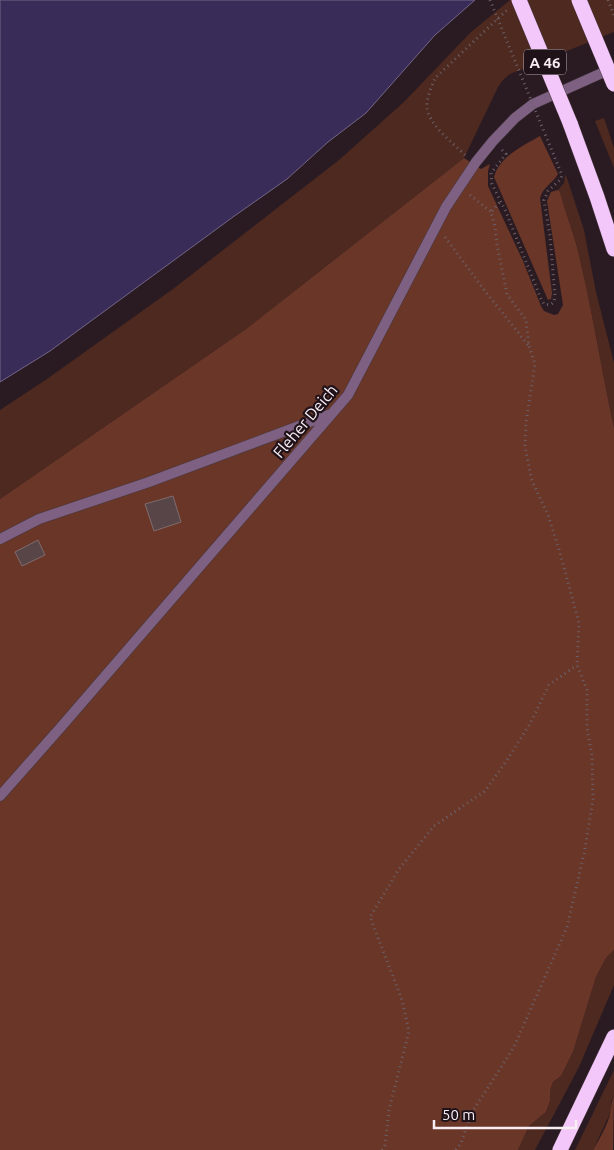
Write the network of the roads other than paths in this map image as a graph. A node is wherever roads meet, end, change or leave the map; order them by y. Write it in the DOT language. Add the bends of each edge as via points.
graph roads {
  1 [pos="579,0"];
  2 [pos="515,3"];
  3 [pos="614,67"];
  4 [pos="614,84"];
  5 [pos="614,249"];
  6 [pos="334,413"];
  7 [pos="0,538"];
  8 [pos="0,796"];
  9 [pos="614,1037"];
  10 [pos="560,1150"];
  1 -- 4 [label="highway, bridge"];
  2 -- 5 [label="highway, A 46, bridge" via="570,123"];
  3 -- 6 [label="lane, Fleher Deich" via="533,104 493,141 460,185 436,225 348,396"];
  6 -- 7 [label="lane" via="39,519"];
  6 -- 8 [label="lane, Fleher Deich"];
  9 -- 10 [label="highway"];
}
